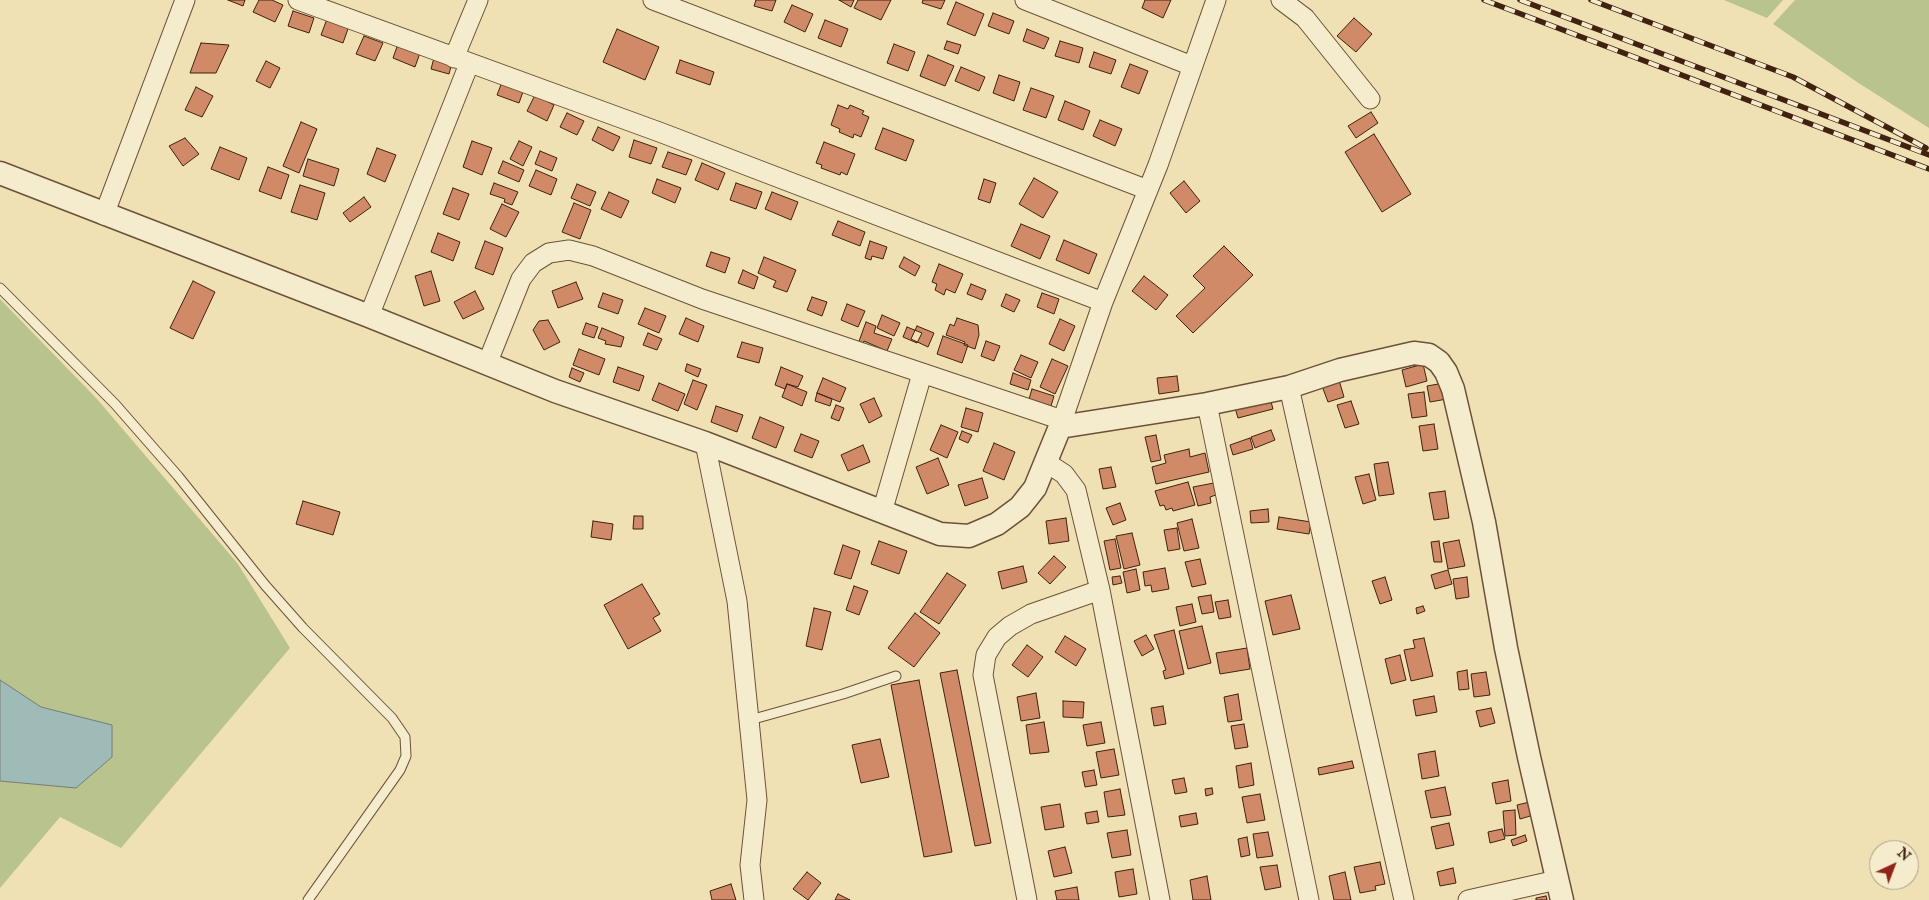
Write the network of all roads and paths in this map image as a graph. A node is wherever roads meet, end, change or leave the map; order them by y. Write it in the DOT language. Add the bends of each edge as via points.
graph roads {
  1 [pos="185,0"];
  2 [pos="298,0"];
  3 [pos="478,0"];
  4 [pos="653,0"];
  5 [pos="1025,0"];
  6 [pos="1216,0"];
  7 [pos="1282,0"];
  8 [pos="461,61"];
  9 [pos="1192,66"];
  10 [pos="1370,99"];
  11 [pos="0,173"];
  12 [pos="1148,190"];
  13 [pos="104,215"];
  14 [pos="0,288"];
  15 [pos="1103,302"];
  16 [pos="369,316"];
  17 [pos="487,364"];
  18 [pos="922,374"];
  19 [pos="1289,387"];
  20 [pos="1207,404"];
  21 [pos="1061,424"];
  22 [pos="705,443"];
  23 [pos="1047,463"];
  24 [pos="882,512"];
  25 [pos="1100,590"];
  26 [pos="896,676"];
  27 [pos="750,720"];
  28 [pos="1560,890"];
  29 [pos="308,900"];
  30 [pos="754,900"];
  31 [pos="1027,900"];
  32 [pos="1160,900"];
  33 [pos="1309,900"];
  34 [pos="1404,900"];
  35 [pos="1468,900"];
  1 -- 13 [label="street"];
  2 -- 8 [label="street"];
  3 -- 8 [label="street"];
  4 -- 12 [label="street"];
  5 -- 9 [label="street"];
  6 -- 9 [label="street"];
  7 -- 10 [label="street" via="1305,18"];
  8 -- 15 [label="street" via="662,133"];
  8 -- 16 [label="street"];
  9 -- 12 [label="street"];
  11 -- 13 [label="street"];
  12 -- 15 [label="street"];
  13 -- 16 [label="street"];
  14 -- 29 [label="lane" via="115,404 178,476 265,585 392,718 404,738 406,756 400,770"];
  15 -- 21 [label="street"];
  16 -- 17 [label="street"];
  17 -- 18 [label="street" via="521,279 534,263 549,253 569,250 702,300"];
  17 -- 22 [label="street"];
  18 -- 21 [label="street"];
  18 -- 24 [label="street"];
  19 -- 20 [label="street"];
  19 -- 28 [label="street" via="1340,370 1414,354 1429,355 1440,362 1446,372 1453,389 1484,522 1506,648"];
  19 -- 34 [label="street"];
  20 -- 21 [label="street"];
  20 -- 33 [label="street"];
  21 -- 23 [label="street"];
  22 -- 24 [label="street"];
  22 -- 27 [label="street" via="734,576"];
  23 -- 24 [label="street" via="1035,488 1020,507 996,524 969,536 940,534"];
  23 -- 25 [label="street" via="1064,474 1076,490"];
  25 -- 31 [label="street" via="1031,614 997,637 986,655 983,675"];
  25 -- 32 [label="street"];
  26 -- 27 [label="lane"];
  27 -- 30 [label="street" via="757,800 750,865"];
  28 -- 35 [label="street"];
}
